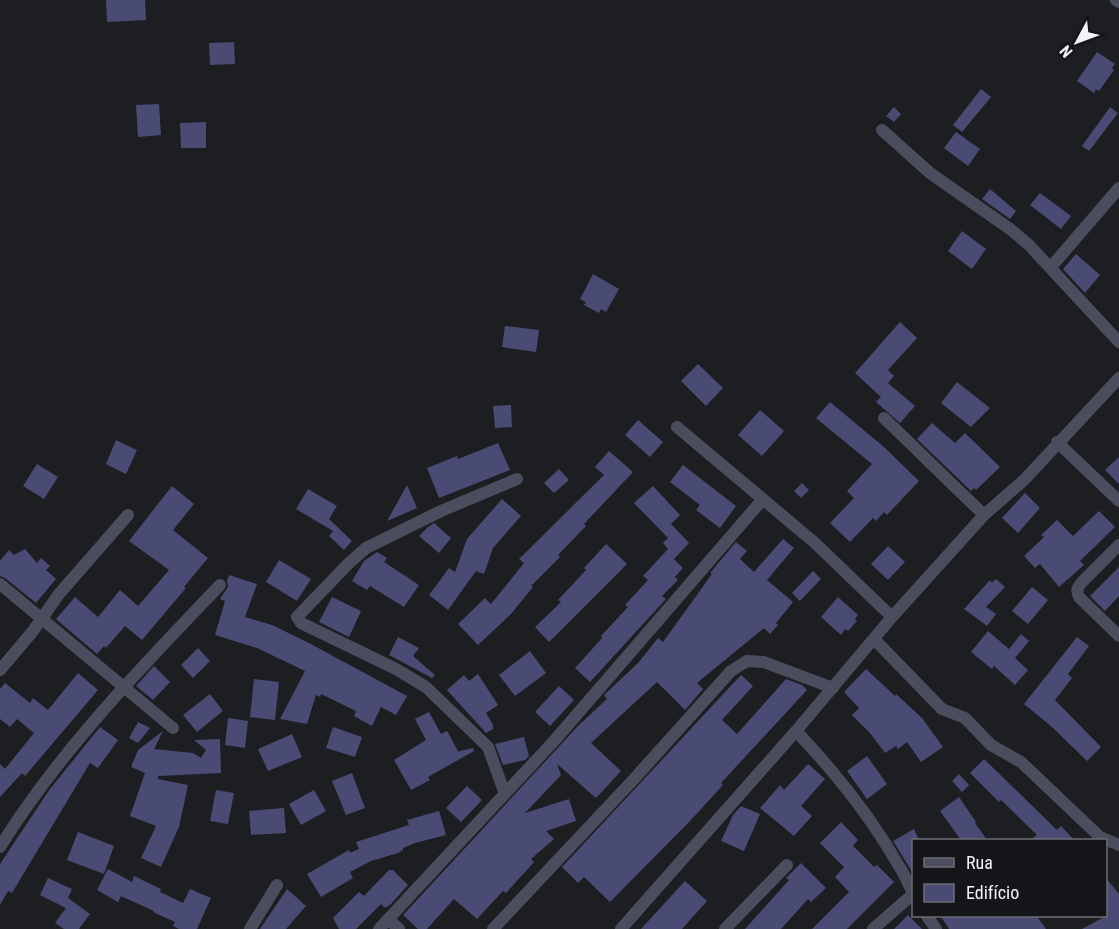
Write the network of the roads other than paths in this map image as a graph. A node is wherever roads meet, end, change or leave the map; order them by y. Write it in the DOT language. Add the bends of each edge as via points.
graph roads {
  1 [pos="882,130"];
  2 [pos="1119,188"];
  3 [pos="1050,267"];
  4 [pos="1119,342"];
  5 [pos="1119,378"];
  6 [pos="884,418"];
  7 [pos="677,427"];
  8 [pos="1057,442"];
  9 [pos="517,479"];
  10 [pos="763,499"];
  11 [pos="1119,501"];
  12 [pos="129,514"];
  13 [pos="984,515"];
  14 [pos="1119,545"];
  15 [pos="0,584"];
  16 [pos="220,585"];
  17 [pos="892,617"];
  18 [pos="41,618"];
  19 [pos="1119,636"];
  20 [pos="874,639"];
  21 [pos="0,670"];
  22 [pos="123,686"];
  23 [pos="832,688"];
  24 [pos="173,728"];
  25 [pos="796,731"];
  26 [pos="505,794"];
  27 [pos="1105,839"];
  28 [pos="0,847"];
  29 [pos="787,866"];
  30 [pos="277,885"];
  31 [pos="912,893"];
  32 [pos="912,896"];
  33 [pos="388,919"];
  34 [pos="627,927"];
  35 [pos="250,929"];
  36 [pos="379,929"];
  37 [pos="399,929"];
  38 [pos="493,929"];
  39 [pos="725,929"];
  40 [pos="873,929"];
  1 -- 3 [label="street" via="930,173 1010,229"];
  2 -- 3 [label="street"];
  3 -- 4 [label="street"];
  5 -- 8 [label="street"];
  6 -- 13 [label="street"];
  7 -- 10 [label="street"];
  8 -- 11 [label="street"];
  8 -- 13 [label="street"];
  9 -- 26 [label="street" via="366,548 297,617 301,623 396,669 434,693 488,747"];
  10 -- 17 [label="street"];
  10 -- 26 [label="street"];
  12 -- 18 [label="street"];
  13 -- 17 [label="street"];
  14 -- 19 [label="street" via="1077,588 1079,597"];
  15 -- 18 [label="street"];
  16 -- 22 [label="street"];
  17 -- 20 [label="street"];
  18 -- 21 [label="street"];
  18 -- 22 [label="street"];
  20 -- 23 [label="street"];
  20 -- 27 [label="street" via="942,709 965,718 991,745 1021,762"];
  22 -- 24 [label="street"];
  22 -- 28 [label="street" via="58,762"];
  23 -- 25 [label="street"];
  23 -- 38 [label="street" via="764,662 747,661 731,671"];
  25 -- 31 [label="street" via="854,798"];
  25 -- 34 [label="street"];
  26 -- 33 [label="street"];
  29 -- 39 [label="street"];
  30 -- 35 [label="street"];
  32 -- 40 [label="street"];
  33 -- 36 [label="street"];
  33 -- 37 [label="street"];
}
